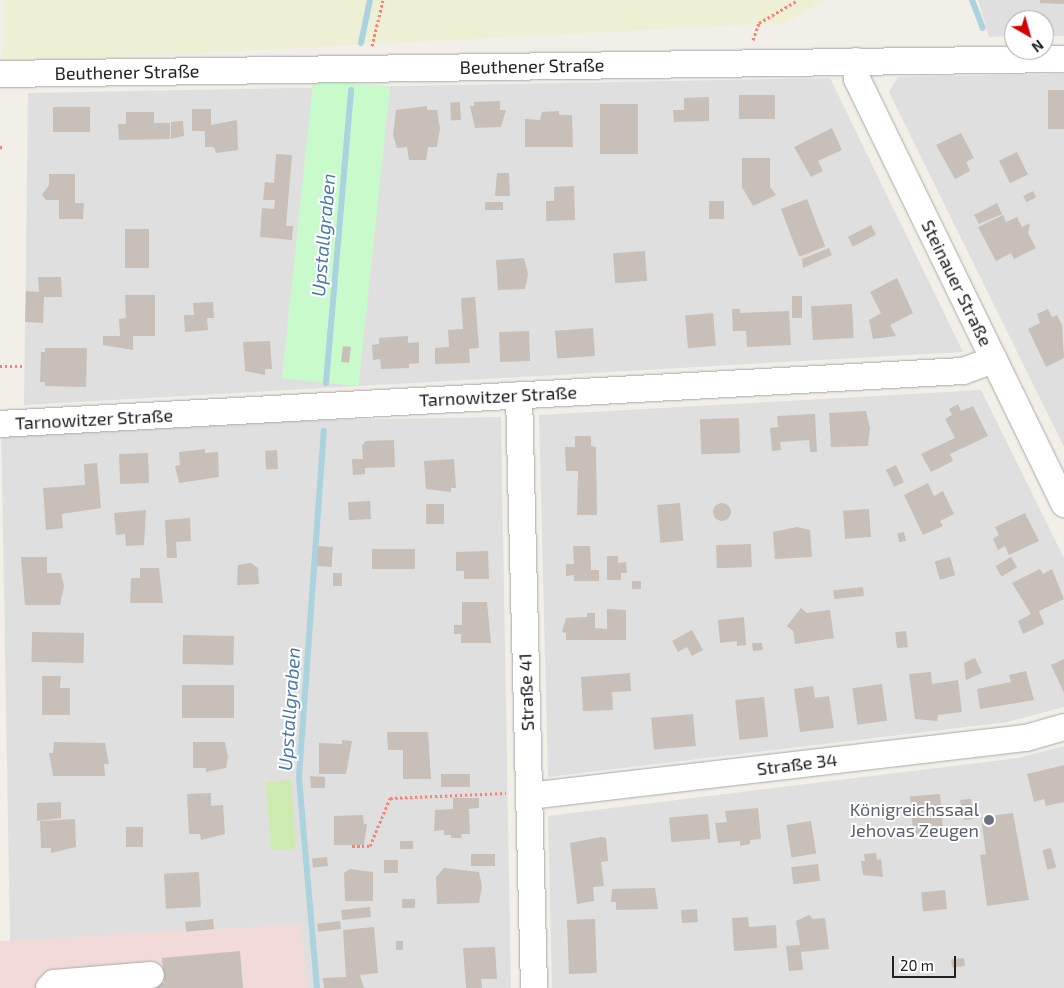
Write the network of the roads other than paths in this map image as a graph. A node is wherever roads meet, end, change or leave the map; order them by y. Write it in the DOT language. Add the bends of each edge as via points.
graph roads {
  1 [pos="1064,59"];
  2 [pos="856,61"];
  3 [pos="0,74"];
  4 [pos="994,360"];
  5 [pos="518,395"];
  6 [pos="0,424"];
  7 [pos="1064,504"];
  8 [pos="1064,726"];
  9 [pos="529,793"];
  10 [pos="151,975"];
  11 [pos="49,988"];
  12 [pos="534,988"];
  1 -- 2 [label="street, Beuthener Straße"];
  2 -- 3 [label="street, Beuthener Straße"];
  2 -- 4 [label="street, Steinauer Straße" via="857,79"];
  4 -- 5 [label="street, Tarnowitzer Straße" via="963,371"];
  4 -- 7 [label="street, Steinauer Straße"];
  5 -- 6 [label="street, Tarnowitzer Straße"];
  5 -- 9 [label="street, Straße 41"];
  8 -- 9 [label="street, Straße 34" via="1026,738"];
  9 -- 12 [label="street, Straße 41"];
  10 -- 11 [label="street" via="54,982"];
}
